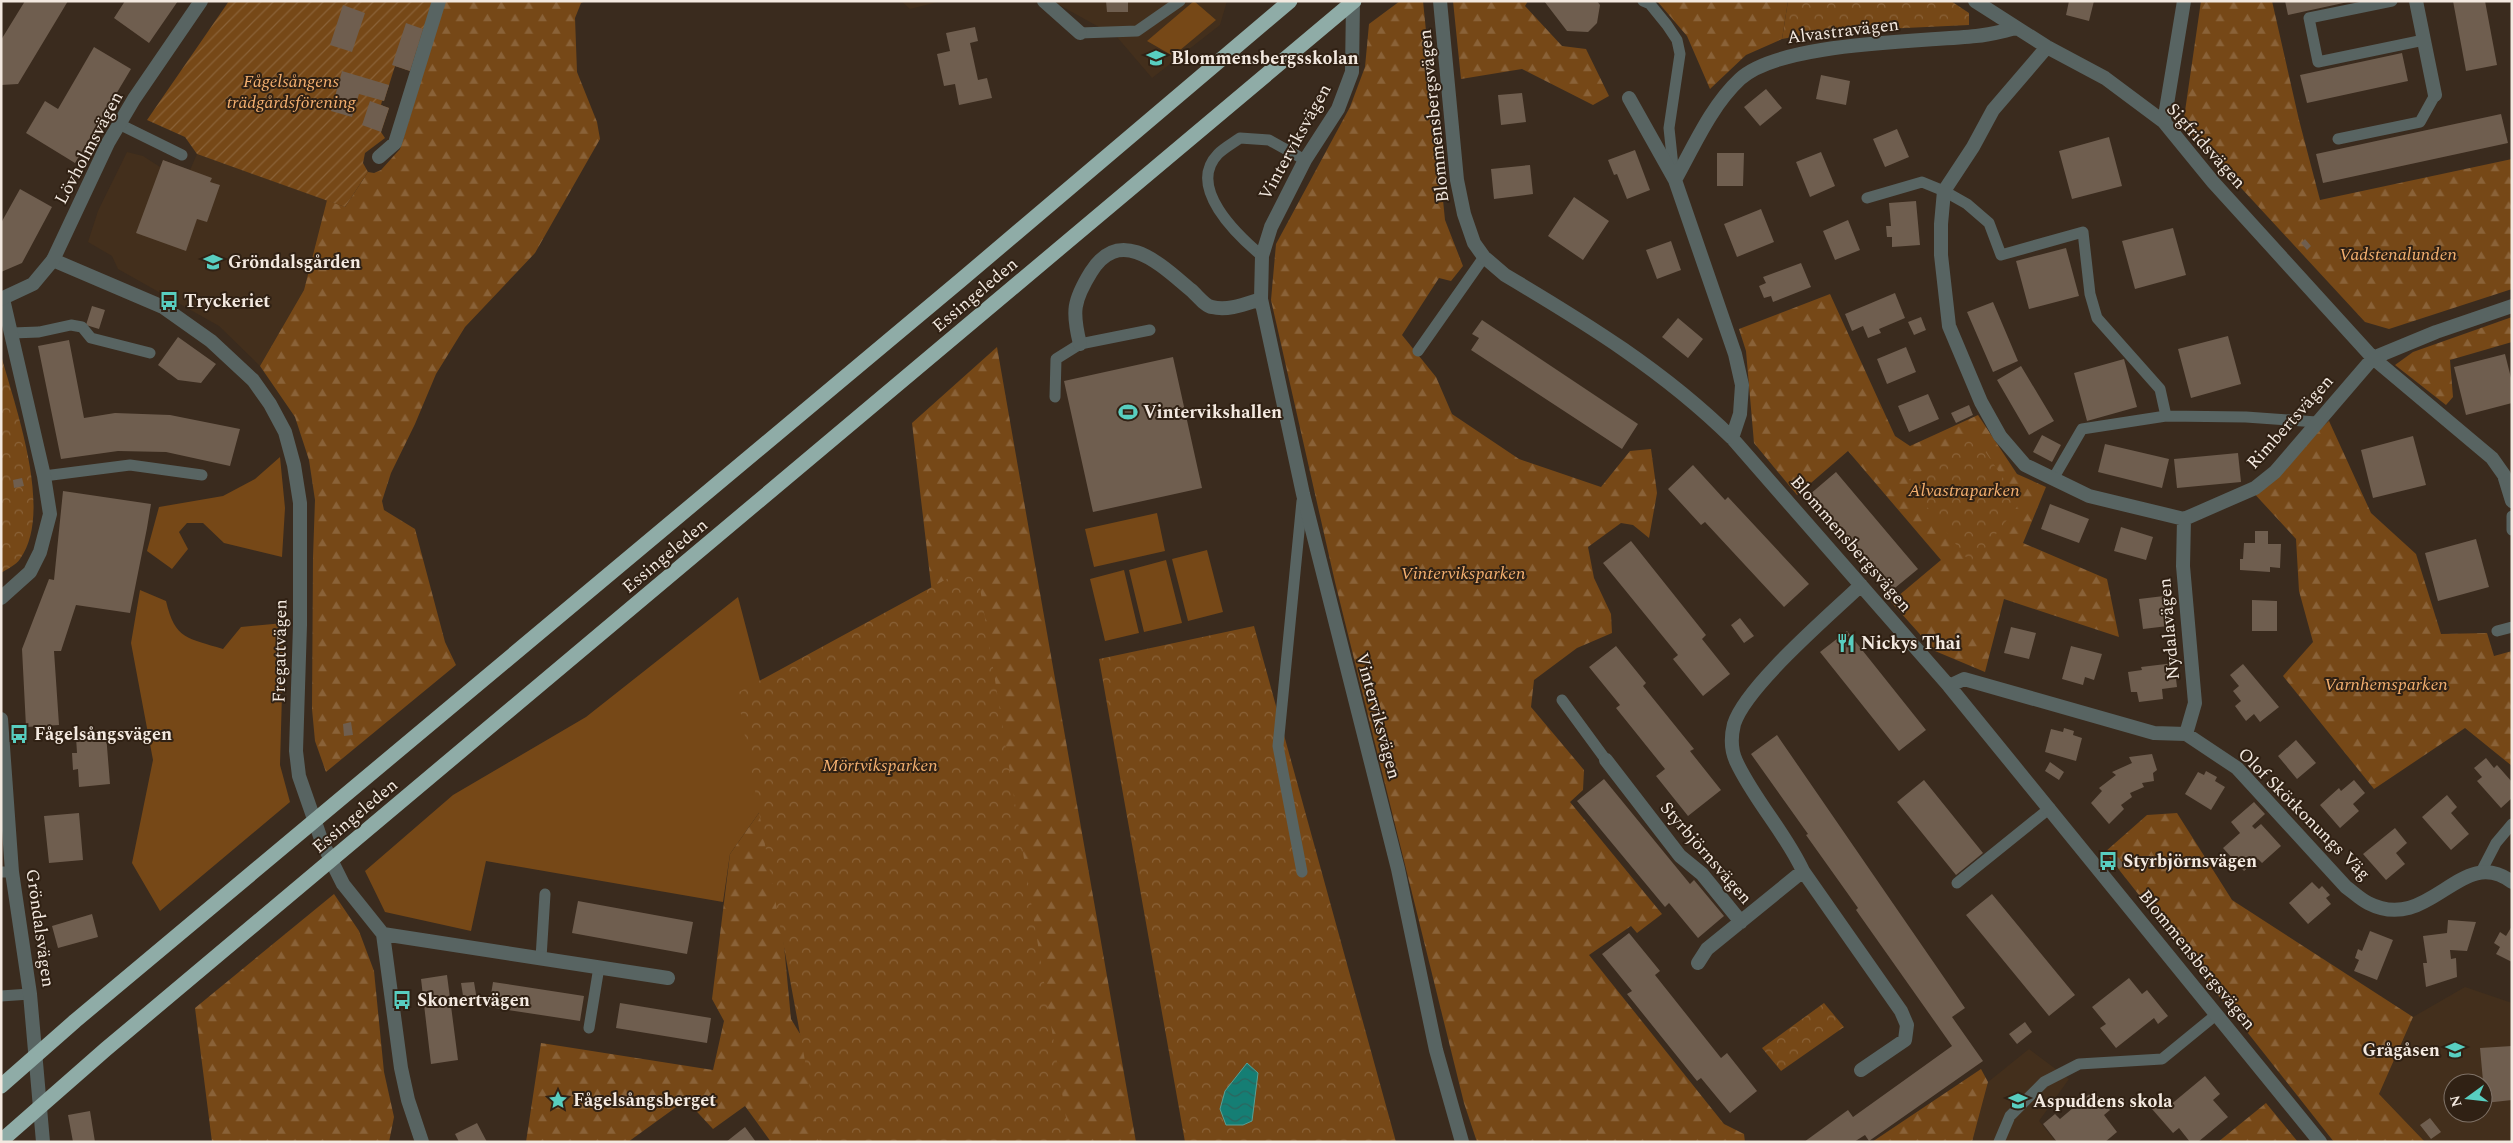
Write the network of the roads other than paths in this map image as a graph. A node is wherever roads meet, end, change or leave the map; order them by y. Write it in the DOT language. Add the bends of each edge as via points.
graph roads {
  1 [pos="201,1"];
  2 [pos="439,1"];
  3 [pos="1044,1"];
  4 [pos="1180,1"];
  5 [pos="1290,1"];
  6 [pos="1353,1"];
  7 [pos="1440,1"];
  8 [pos="1643,1"];
  9 [pos="1975,1"];
  10 [pos="2184,1"];
  11 [pos="2392,1"];
  12 [pos="2416,1"];
  13 [pos="2017,28"];
  14 [pos="1080,33"];
  15 [pos="2424,40"];
  16 [pos="2047,47"];
  17 [pos="2435,95"];
  18 [pos="1629,98"];
  19 [pos="2164,122"];
  20 [pos="120,124"];
  21 [pos="2338,139"];
  22 [pos="182,155"];
  23 [pos="380,157"];
  24 [pos="1305,160"];
  25 [pos="1675,180"];
  26 [pos="1944,191"];
  27 [pos="1868,198"];
  28 [pos="1262,256"];
  29 [pos="1484,257"];
  30 [pos="53,260"];
  31 [pos="2,299"];
  32 [pos="1261,299"];
  33 [pos="2512,306"];
  34 [pos="1150,330"];
  35 [pos="12,333"];
  36 [pos="1080,344"];
  37 [pos="1418,351"];
  38 [pos="150,353"];
  39 [pos="2373,358"];
  40 [pos="1054,397"];
  41 [pos="2166,416"];
  42 [pos="2316,422"];
  43 [pos="1732,438"];
  44 [pos="202,475"];
  45 [pos="44,476"];
  46 [pos="2053,478"];
  47 [pos="1303,494"];
  48 [pos="2512,501"];
  49 [pos="2512,516"];
  50 [pos="2184,519"];
  51 [pos="2512,530"];
  52 [pos="1862,584"];
  53 [pos="1,598"];
  54 [pos="2512,626"];
  55 [pos="2497,631"];
  56 [pos="1949,686"];
  57 [pos="1562,700"];
  58 [pos="1,719"];
  59 [pos="2186,734"];
  60 [pos="1606,760"];
  61 [pos="4,798"];
  62 [pos="2050,808"];
  63 [pos="2512,824"];
  64 [pos="2482,870"];
  65 [pos="7,872"];
  66 [pos="1302,872"];
  67 [pos="1803,872"];
  68 [pos="2512,882"];
  69 [pos="1957,884"];
  70 [pos="544,894"];
  71 [pos="1741,922"];
  72 [pos="382,934"];
  73 [pos="541,958"];
  74 [pos="1698,963"];
  75 [pos="598,967"];
  76 [pos="668,978"];
  77 [pos="30,994"];
  78 [pos="1,996"];
  79 [pos="2217,1014"];
  80 [pos="589,1028"];
  81 [pos="1861,1070"];
  82 [pos="1,1086"];
  83 [pos="1,1141"];
  84 [pos="43,1142"];
  85 [pos="422,1142"];
  86 [pos="1462,1142"];
  87 [pos="1998,1142"];
  88 [pos="2320,1142"];
  1 -- 20 [label="street, Lövholmsvägen"];
  2 -- 23 [label="street" via="394,143"];
  3 -- 14 [label="street"];
  4 -- 14 [label="lane" via="1137,31"];
  5 -- 82 [label="highway, Essingeleden, bridge"];
  6 -- 24 [label="street, Vinterviksvägen" via="1352,72 1338,109"];
  6 -- 83 [label="highway, Essingeleden, bridge" via="106,1049"];
  7 -- 29 [label="street, Blommensbergsvägen" via="1457,180 1474,243"];
  8 -- 25 [label="lane" via="1650,4 1677,40 1680,54 1669,128"];
  9 -- 13 [label="street, Sigfridsvägen"];
  10 -- 19 [label="street"];
  11 -- 15 [label="lane" via="2309,18 2318,62"];
  12 -- 15 [label="street"];
  13 -- 16 [label="street, Sigfridsvägen"];
  13 -- 25 [label="street, Alvastravägen" via="1978,36 1831,49 1788,56 1760,66 1727,92"];
  15 -- 17 [label="street"];
  16 -- 19 [label="street, Sigfridsvägen" via="2105,78"];
  16 -- 26 [label="street" via="1993,110"];
  17 -- 21 [label="lane" via="2420,122"];
  18 -- 25 [label="street"];
  19 -- 39 [label="street, Sigfridsvägen" via="2213,182"];
  20 -- 22 [label="lane"];
  20 -- 30 [label="street, Lövholmsvägen"];
  24 -- 28 [label="street, Vinterviksvägen" via="1270,226"];
  24 -- 28 [label="lane" via="1269,140 1240,138 1217,155 1207,176 1211,198 1246,243"];
  25 -- 43 [label="street" via="1735,354 1742,385 1740,414"];
  26 -- 27 [label="lane" via="1922,182"];
  26 -- 41 [label="lane" via="1967,204 1989,223 2002,255 2083,232 2090,294 2097,318 2160,389"];
  26 -- 46 [label="street" via="1941,255 1949,326 1981,402 2000,436 2025,465"];
  28 -- 32 [label="street, Vinterviksvägen"];
  29 -- 37 [label="lane"];
  29 -- 43 [label="street, Blommensbergsvägen" via="1504,275 1656,370"];
  30 -- 31 [label="street, Lövholmsvägen" via="33,284"];
  30 -- 72 [label="street, Fregattvägen" via="163,307 211,341 253,380 285,432 300,503 296,751 299,776 322,842 343,884"];
  31 -- 35 [label="street"];
  32 -- 36 [label="street" via="1230,308 1210,307 1147,254 1128,250 1111,252 1094,266 1080,290 1073,317"];
  32 -- 47 [label="street, Vinterviksvägen"];
  33 -- 39 [label="street"];
  34 -- 36 [label="lane"];
  35 -- 38 [label="lane" via="39,332 71,325 82,327 91,338"];
  35 -- 45 [label="street"];
  36 -- 40 [label="lane" via="1056,359"];
  39 -- 42 [label="street, Rimbertsvägen"];
  39 -- 48 [label="street, Sigfridsvägen" via="2492,458 2504,475"];
  41 -- 42 [label="lane"];
  41 -- 46 [label="lane" via="2082,429"];
  42 -- 50 [label="street, Rimbertsvägen" via="2275,472 2255,488"];
  43 -- 52 [label="street, Blommensbergsvägen"];
  44 -- 45 [label="lane" via="130,465"];
  45 -- 53 [label="street" via="50,514 40,552 30,572"];
  46 -- 50 [label="street" via="2089,496"];
  47 -- 66 [label="lane" via="1278,746"];
  47 -- 86 [label="street, Vinterviksvägen" via="1398,869 1436,1050"];
  49 -- 51 [label="lane"];
  50 -- 59 [label="street, Nydalavägen" via="2183,566 2195,703"];
  52 -- 56 [label="street, Blommensbergsvägen"];
  52 -- 67 [label="street" via="1763,681 1735,722 1732,738 1736,760 1794,851"];
  54 -- 55 [label="lane"];
  56 -- 59 [label="street" via="1964,679 2154,732"];
  56 -- 62 [label="street, Blommensbergsvägen"];
  57 -- 60 [label="lane"];
  58 -- 61 [label="street, Gröndalsvägen"];
  59 -- 64 [label="street, Olof Skötkonungs Väg" via="2237,768 2346,887 2368,903 2385,909 2404,910 2420,905 2463,877"];
  60 -- 71 [label="street, Styrbjörnsvägen" via="1680,856 1702,874"];
  61 -- 65 [label="street, Gröndalsvägen"];
  62 -- 69 [label="lane"];
  62 -- 79 [label="street, Blommensbergsvägen"];
  63 -- 64 [label="lane" via="2496,843"];
  64 -- 68 [label="street" via="2501,874"];
  65 -- 77 [label="street, Gröndalsvägen"];
  67 -- 71 [label="street, Styrbjörnsvägen"];
  67 -- 81 [label="street" via="1901,1011 1907,1025 1905,1040"];
  70 -- 73 [label="lane"];
  71 -- 74 [label="street, Styrbjörnsvägen" via="1707,949"];
  72 -- 73 [label="street"];
  72 -- 85 [label="street, Fregattvägen" via="401,1068"];
  73 -- 75 [label="street"];
  75 -- 76 [label="street"];
  75 -- 80 [label="lane"];
  77 -- 78 [label="lane"];
  77 -- 84 [label="street, Gröndalsvägen"];
  79 -- 87 [label="lane" via="2162,1059 2080,1064 2044,1082 2010,1116"];
  79 -- 88 [label="street, Blommensbergsvägen"];
}
